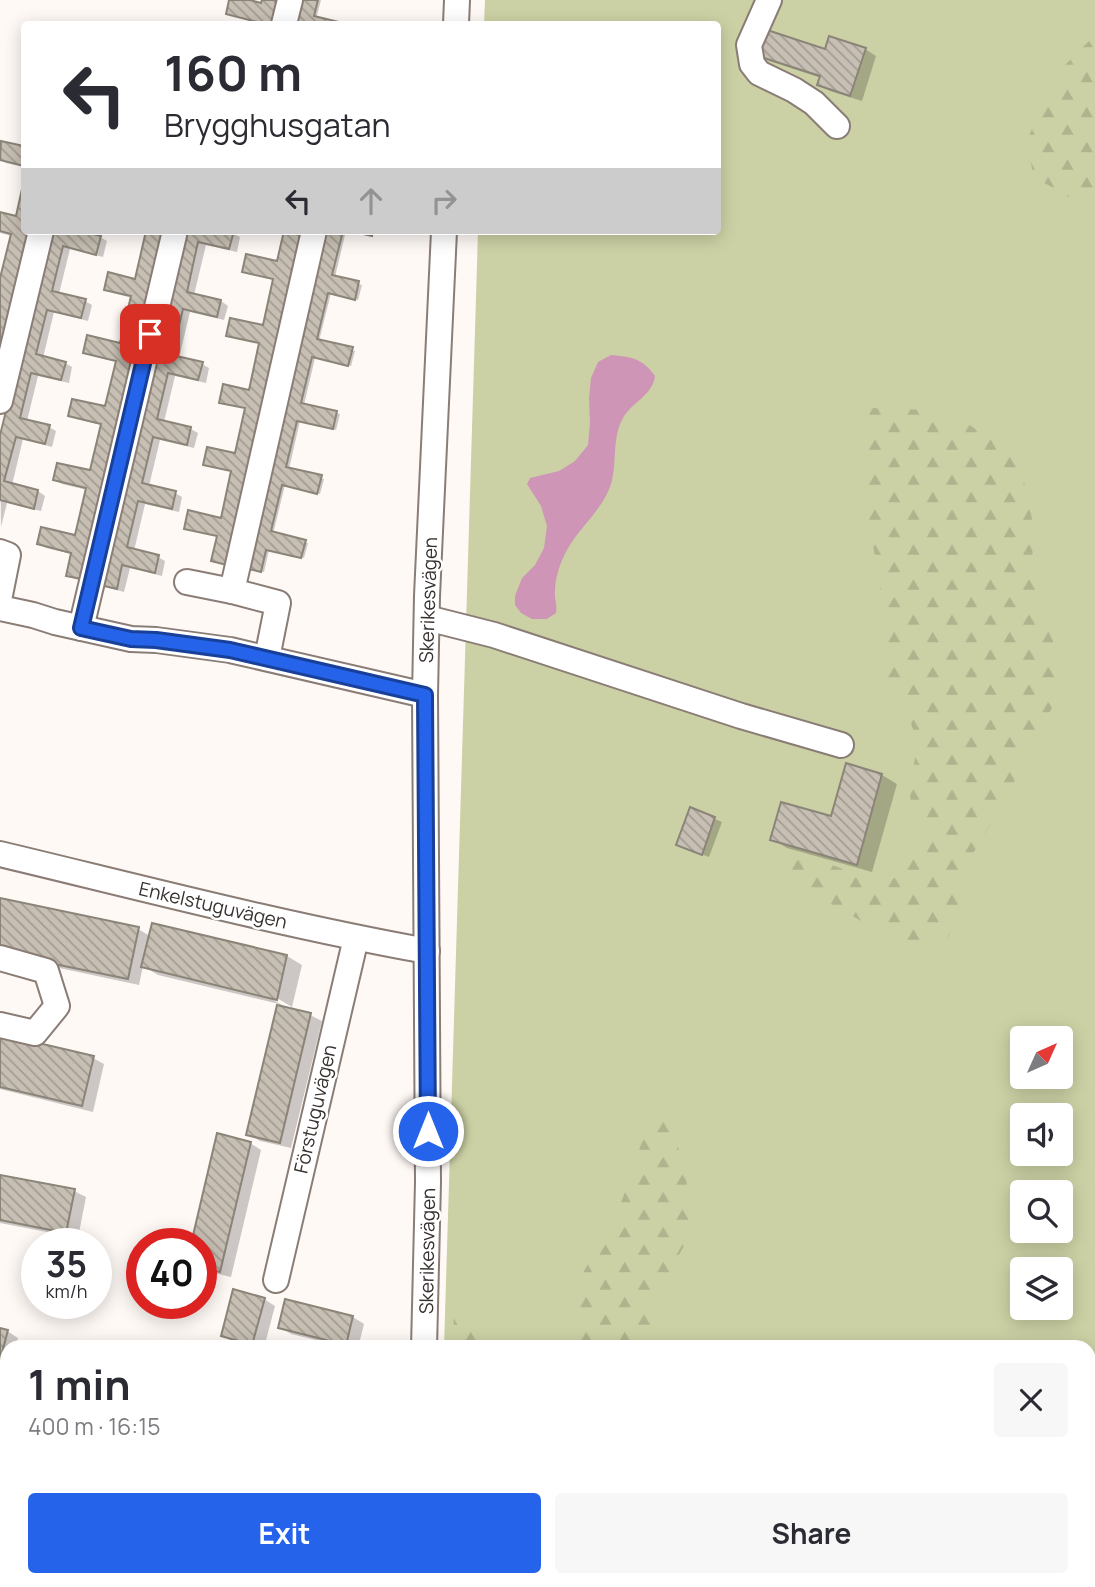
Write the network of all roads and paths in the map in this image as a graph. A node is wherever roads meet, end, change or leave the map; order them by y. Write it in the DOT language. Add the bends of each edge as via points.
graph roads {
  1 [pos="290,0"];
  2 [pos="457,0"];
  3 [pos="769,0"];
  4 [pos="285,21"];
  5 [pos="456,21"];
  6 [pos="837,126"];
  7 [pos="40,235"];
  8 [pos="174,235"];
  9 [pos="313,235"];
  10 [pos="444,235"];
  11 [pos="0,401"];
  12 [pos="0,552"];
  13 [pos="187,582"];
  14 [pos="232,591"];
  15 [pos="0,595"];
  16 [pos="0,608"];
  17 [pos="426,618"];
  18 [pos="81,628"];
  19 [pos="267,659"];
  20 [pos="425,695"];
  21 [pos="841,745"];
  22 [pos="0,854"];
  23 [pos="356,938"];
  24 [pos="427,951"];
  25 [pos="0,958"];
  26 [pos="0,1026"];
  27 [pos="276,1280"];
  28 [pos="425,1340"];
  1 -- 4 [label="street"];
  2 -- 5 [label="street"];
  3 -- 6 [label="street" via="749,45 752,64 759,73 814,103"];
  7 -- 11 [label="street"];
  8 -- 18 [label="street"];
  9 -- 14 [label="street"];
  10 -- 17 [label="street, Skerikesvägen"];
  12 -- 15 [label="street" via="8,555"];
  13 -- 14 [label="street"];
  14 -- 19 [label="street" via="278,603"];
  16 -- 18 [label="street"];
  17 -- 20 [label="street, Skerikesvägen"];
  17 -- 21 [label="street" via="494,635"];
  18 -- 19 [label="street"];
  19 -- 20 [label="street"];
  20 -- 24 [label="street, Skerikesvägen"];
  22 -- 23 [label="street, Enkelstuguvägen"];
  23 -- 24 [label="street, Enkelstuguvägen"];
  23 -- 27 [label="street, Förstuguvägen"];
  24 -- 28 [label="street, Skerikesvägen"];
  25 -- 26 [label="street" via="46,971 57,1006 35,1033"];
}
